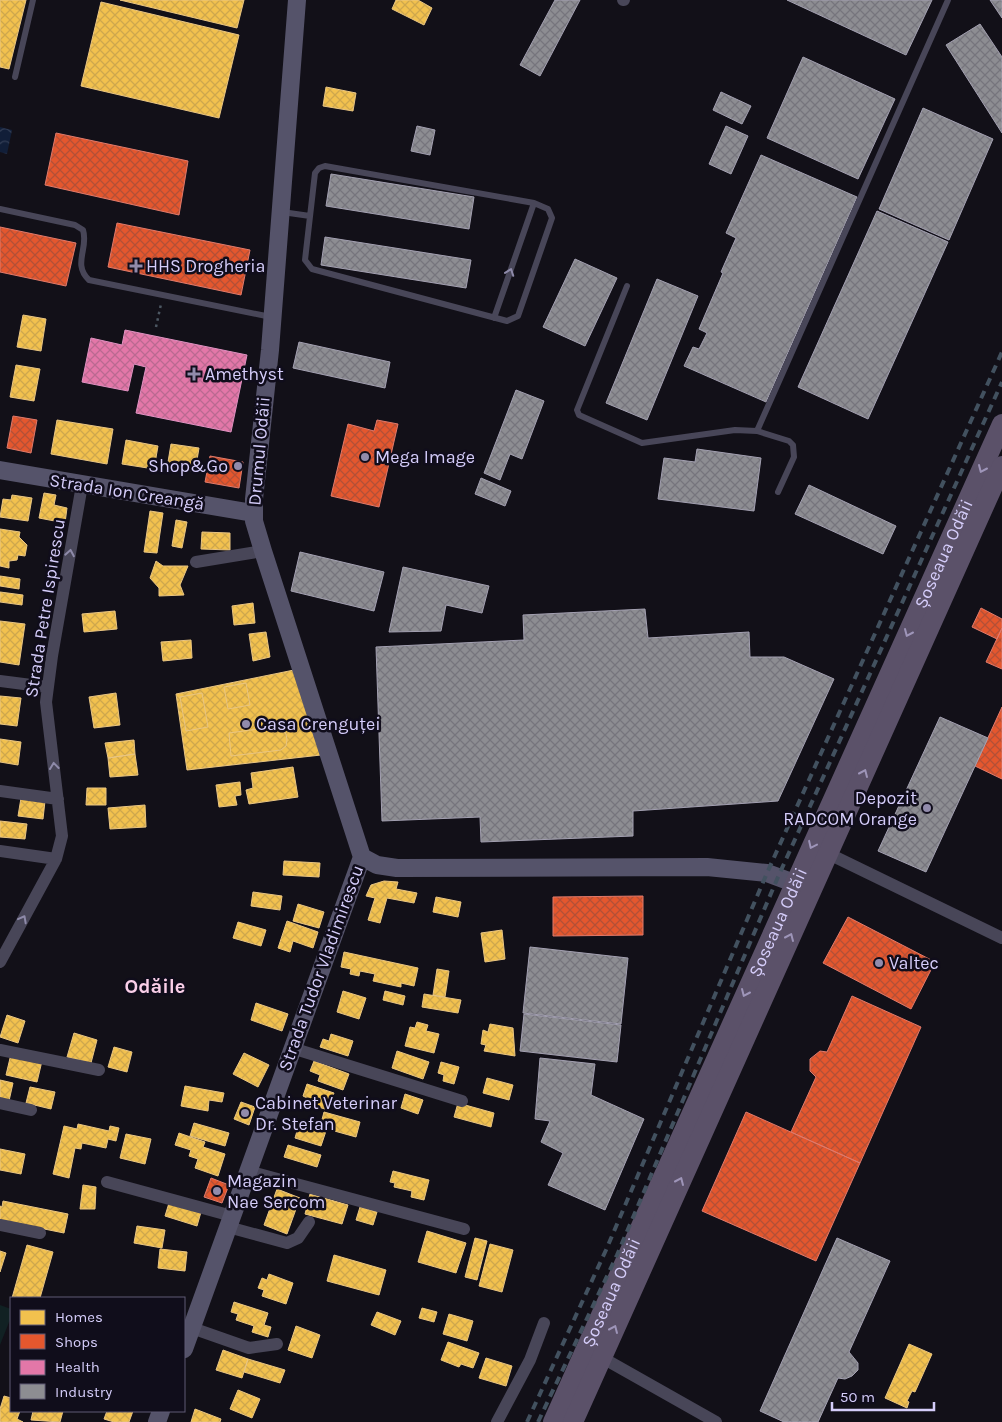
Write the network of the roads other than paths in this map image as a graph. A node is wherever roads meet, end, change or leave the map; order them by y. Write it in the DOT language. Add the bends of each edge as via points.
graph roads {
  1 [pos="33,0"];
  2 [pos="297,0"];
  3 [pos="948,0"];
  4 [pos="15,76"];
  5 [pos="534,203"];
  6 [pos="0,209"];
  7 [pos="281,212"];
  8 [pos="310,216"];
  9 [pos="627,286"];
  10 [pos="272,317"];
  11 [pos="494,318"];
  12 [pos="1002,424"];
  13 [pos="757,431"];
  14 [pos="1002,466"];
  15 [pos="0,470"];
  16 [pos="82,485"];
  17 [pos="778,492"];
  18 [pos="253,513"];
  19 [pos="264,551"];
  20 [pos="196,562"];
  21 [pos="0,681"];
  22 [pos="47,687"];
  23 [pos="0,791"];
  24 [pos="58,798"];
  25 [pos="0,851"];
  26 [pos="827,853"];
  27 [pos="362,857"];
  28 [pos="56,859"];
  29 [pos="794,883"];
  30 [pos="1002,938"];
  31 [pos="5,941"];
  32 [pos="0,962"];
  33 [pos="292,1048"];
  34 [pos="0,1050"];
  35 [pos="99,1070"];
  36 [pos="462,1101"];
  37 [pos="0,1103"];
  38 [pos="31,1110"];
  39 [pos="248,1171"];
  40 [pos="107,1182"];
  41 [pos="230,1222"];
  42 [pos="309,1222"];
  43 [pos="0,1225"];
  44 [pos="464,1229"];
  45 [pos="40,1233"];
  46 [pos="544,1323"];
  47 [pos="192,1328"];
  48 [pos="277,1344"];
  49 [pos="185,1346"];
  50 [pos="602,1357"];
  51 [pos="498,1422"];
  52 [pos="553,1422"];
  53 [pos="573,1422"];
  54 [pos="716,1422"];
  1 -- 4 [label="lane"];
  2 -- 7 [label="street, Drumul Odăii"];
  3 -- 13 [label="lane"];
  5 -- 8 [label="lane" via="324,166 316,173"];
  11 -- 5 [label="lane, one-way"];
  5 -- 11 [label="lane" via="548,209 552,218 518,316 507,321"];
  6 -- 10 [label="lane" via="75,225 83,230 85,237 80,264 82,273 89,280"];
  7 -- 8 [label="lane"];
  7 -- 10 [label="street, Drumul Odăii"];
  8 -- 11 [label="lane" via="305,260 312,269"];
  9 -- 13 [label="lane" via="577,410 578,415 642,443 735,430"];
  10 -- 18 [label="street, Drumul Odăii"];
  12 -- 29 [label="main road, Șoseaua Odăii, one-way"];
  13 -- 17 [label="lane" via="793,445 794,457"];
  26 -- 14 [label="main road, Șoseaua Odăii, one-way"];
  15 -- 16 [label="street, Strada Ion Creangă"];
  16 -- 18 [label="street, Strada Ion Creangă"];
  22 -- 16 [label="street, Strada Petre Ispirescu, one-way"];
  18 -- 19 [label="street, Drumul Odăii"];
  19 -- 20 [label="street"];
  19 -- 27 [label="street, Drumul Odăii"];
  21 -- 22 [label="street"];
  24 -- 22 [label="street, Strada Petre Ispirescu, one-way"];
  23 -- 24 [label="street"];
  24 -- 28 [label="street, Strada Petre Ispirescu" via="62,836"];
  25 -- 28 [label="street"];
  26 -- 30 [label="street"];
  50 -- 26 [label="main road, Șoseaua Odăii, one-way"];
  27 -- 29 [label="street, Strada Tudor Vladimirescu" via="377,865 398,868 707,867 767,873"];
  27 -- 33 [label="street, Strada Tudor Vladimirescu"];
  31 -- 28 [label="street, Strada Petre Ispirescu, one-way"];
  29 -- 52 [label="main road, Șoseaua Odăii, one-way"];
  31 -- 32 [label="street, Strada Petre Ispirescu"];
  33 -- 36 [label="street"];
  33 -- 39 [label="street, Strada Tudor Vladimirescu"];
  34 -- 35 [label="street"];
  37 -- 38 [label="street"];
  39 -- 41 [label="street, Strada Tudor Vladimirescu"];
  39 -- 44 [label="street"];
  40 -- 41 [label="street"];
  41 -- 42 [label="street" via="287,1243 298,1238"];
  41 -- 47 [label="street, Strada Tudor Vladimirescu"];
  43 -- 45 [label="street"];
  46 -- 51 [label="street" via="530,1360"];
  47 -- 48 [label="street" via="249,1348"];
  47 -- 49 [label="street, Strada Tudor Vladimirescu"];
  50 -- 53 [label="main road, Șoseaua Odăii"];
  50 -- 54 [label="street"];
}
